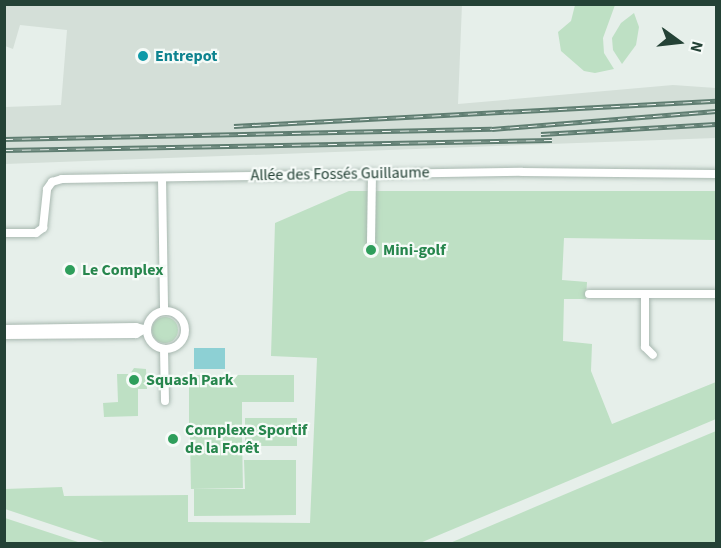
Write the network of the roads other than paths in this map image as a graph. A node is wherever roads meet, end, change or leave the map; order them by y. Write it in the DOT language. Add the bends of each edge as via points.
graph roads {
  1 [pos="372,173"];
  2 [pos="717,174"];
  3 [pos="162,178"];
  4 [pos="4,233"];
  5 [pos="370,244"];
  6 [pos="589,294"];
  7 [pos="645,294"];
  8 [pos="717,294"];
  9 [pos="165,311"];
  10 [pos="4,329"];
  11 [pos="145,330"];
  12 [pos="4,335"];
  13 [pos="164,349"];
  14 [pos="653,355"];
  15 [pos="165,401"];
  1 -- 2 [label="street, Allée des Fossés Guillaume"];
  1 -- 3 [label="street, Allée des Fossés Guillaume"];
  1 -- 5 [label="street"];
  3 -- 4 [label="street, Allée des Fossés Guillaume" via="56,180 47,189 43,228 36,232"];
  3 -- 9 [label="street"];
  6 -- 7 [label="street"];
  7 -- 8 [label="street"];
  7 -- 14 [label="street" via="645,347"];
  9 -- 11 [label="street" via="150,319"];
  9 -- 13 [label="street" via="178,316 184,332 175,347"];
  10 -- 11 [label="street"];
  11 -- 12 [label="street" via="136,334"];
  11 -- 13 [label="street" via="152,343"];
  13 -- 15 [label="street"];
}
